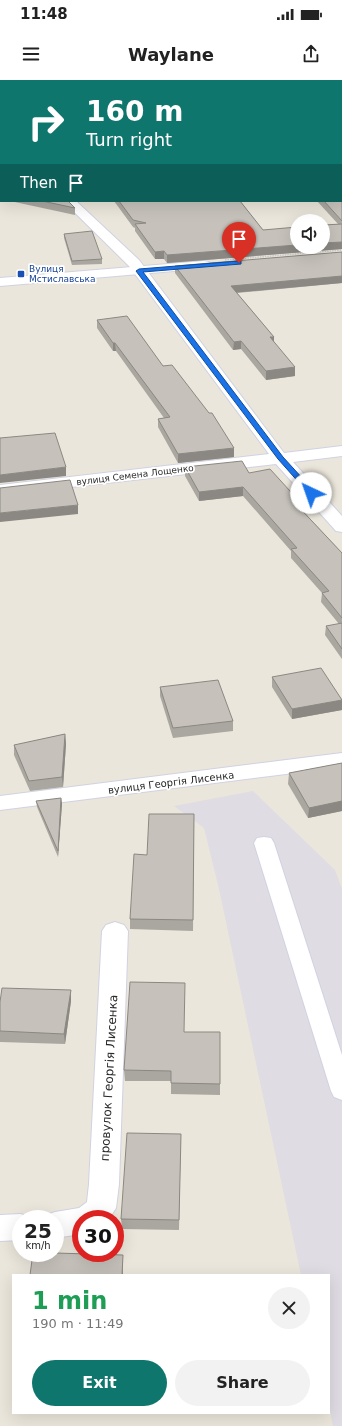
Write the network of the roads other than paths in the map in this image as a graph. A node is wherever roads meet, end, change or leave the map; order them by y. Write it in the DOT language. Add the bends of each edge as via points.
graph roads {
  1 [pos="71,202"];
  2 [pos="216,264"];
  3 [pos="139,271"];
  4 [pos="0,282"];
  5 [pos="342,451"];
  6 [pos="280,458"];
  7 [pos="0,490"];
  8 [pos="342,527"];
  9 [pos="342,760"];
  10 [pos="0,804"];
  11 [pos="264,843"];
  12 [pos="115,931"];
  13 [pos="342,1091"];
  14 [pos="99,1210"];
  15 [pos="12,1227"];
  16 [pos="0,1228"];
  1 -- 3 [label="street" via="134,263"];
  2 -- 3 [label="street"];
  3 -- 4 [label="street"];
  3 -- 6 [label="street"];
  5 -- 6 [label="street, вулиця Семена Лощенко"];
  6 -- 7 [label="street, вулиця Семена Лощенко"];
  6 -- 8 [label="street"];
  9 -- 10 [label="street, вулиця Георгія Лисенка"];
  11 -- 13 [label="lane"];
  12 -- 14 [label="street, провулок Георгія Лисенка" via="104,1184"];
  15 -- 16 [label="street"];
}
